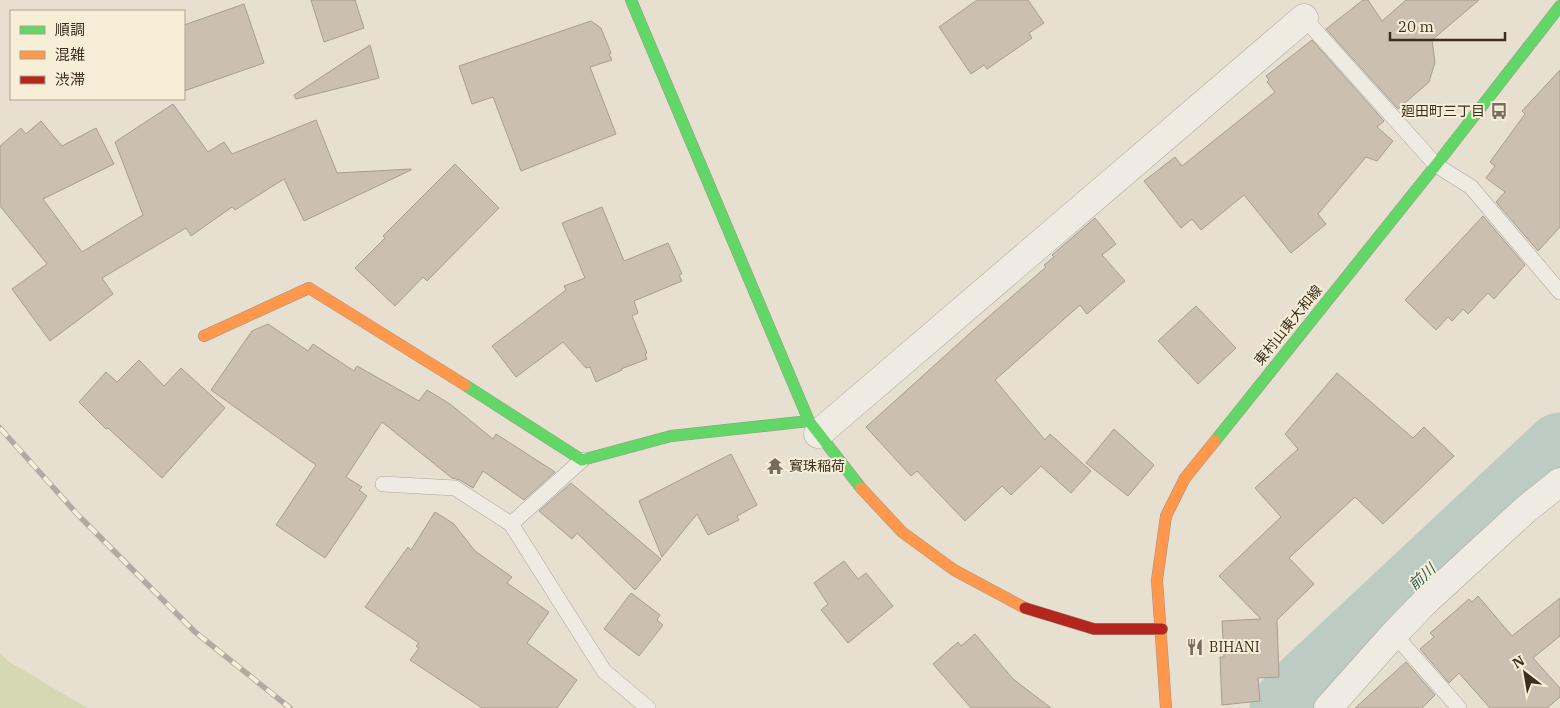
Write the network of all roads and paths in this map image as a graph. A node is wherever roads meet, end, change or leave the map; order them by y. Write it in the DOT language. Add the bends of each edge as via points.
graph roads {
  1 [pos="631,0"];
  2 [pos="1560,6"];
  3 [pos="1304,18"];
  4 [pos="1436,165"];
  5 [pos="1560,292"];
  6 [pos="204,336"];
  7 [pos="814,427"];
  8 [pos="582,460"];
  9 [pos="1560,482"];
  10 [pos="383,484"];
  11 [pos="512,524"];
  12 [pos="1162,629"];
  13 [pos="1394,634"];
  14 [pos="648,708"];
  15 [pos="1166,708"];
  16 [pos="1328,708"];
  17 [pos="1459,708"];
  1 -- 7 [label="street" via="782,360"];
  2 -- 4 [label="street, 東村山東大和線"];
  3 -- 4 [label="lane"];
  3 -- 7 [label="street"];
  4 -- 5 [label="lane" via="1471,186"];
  4 -- 12 [label="street, 東村山東大和線" via="1185,478 1166,516 1157,580"];
  6 -- 8 [label="street" via="309,288"];
  7 -- 8 [label="street" via="671,436"];
  7 -- 12 [label="street" via="855,482 902,532 954,570 1028,609 1094,628"];
  8 -- 11 [label="lane"];
  9 -- 13 [label="street" via="1470,560"];
  10 -- 11 [label="lane" via="455,488"];
  11 -- 14 [label="lane" via="604,671"];
  12 -- 15 [label="street, 東村山東大和線"];
  13 -- 16 [label="street"];
  13 -- 17 [label="lane"];
}
